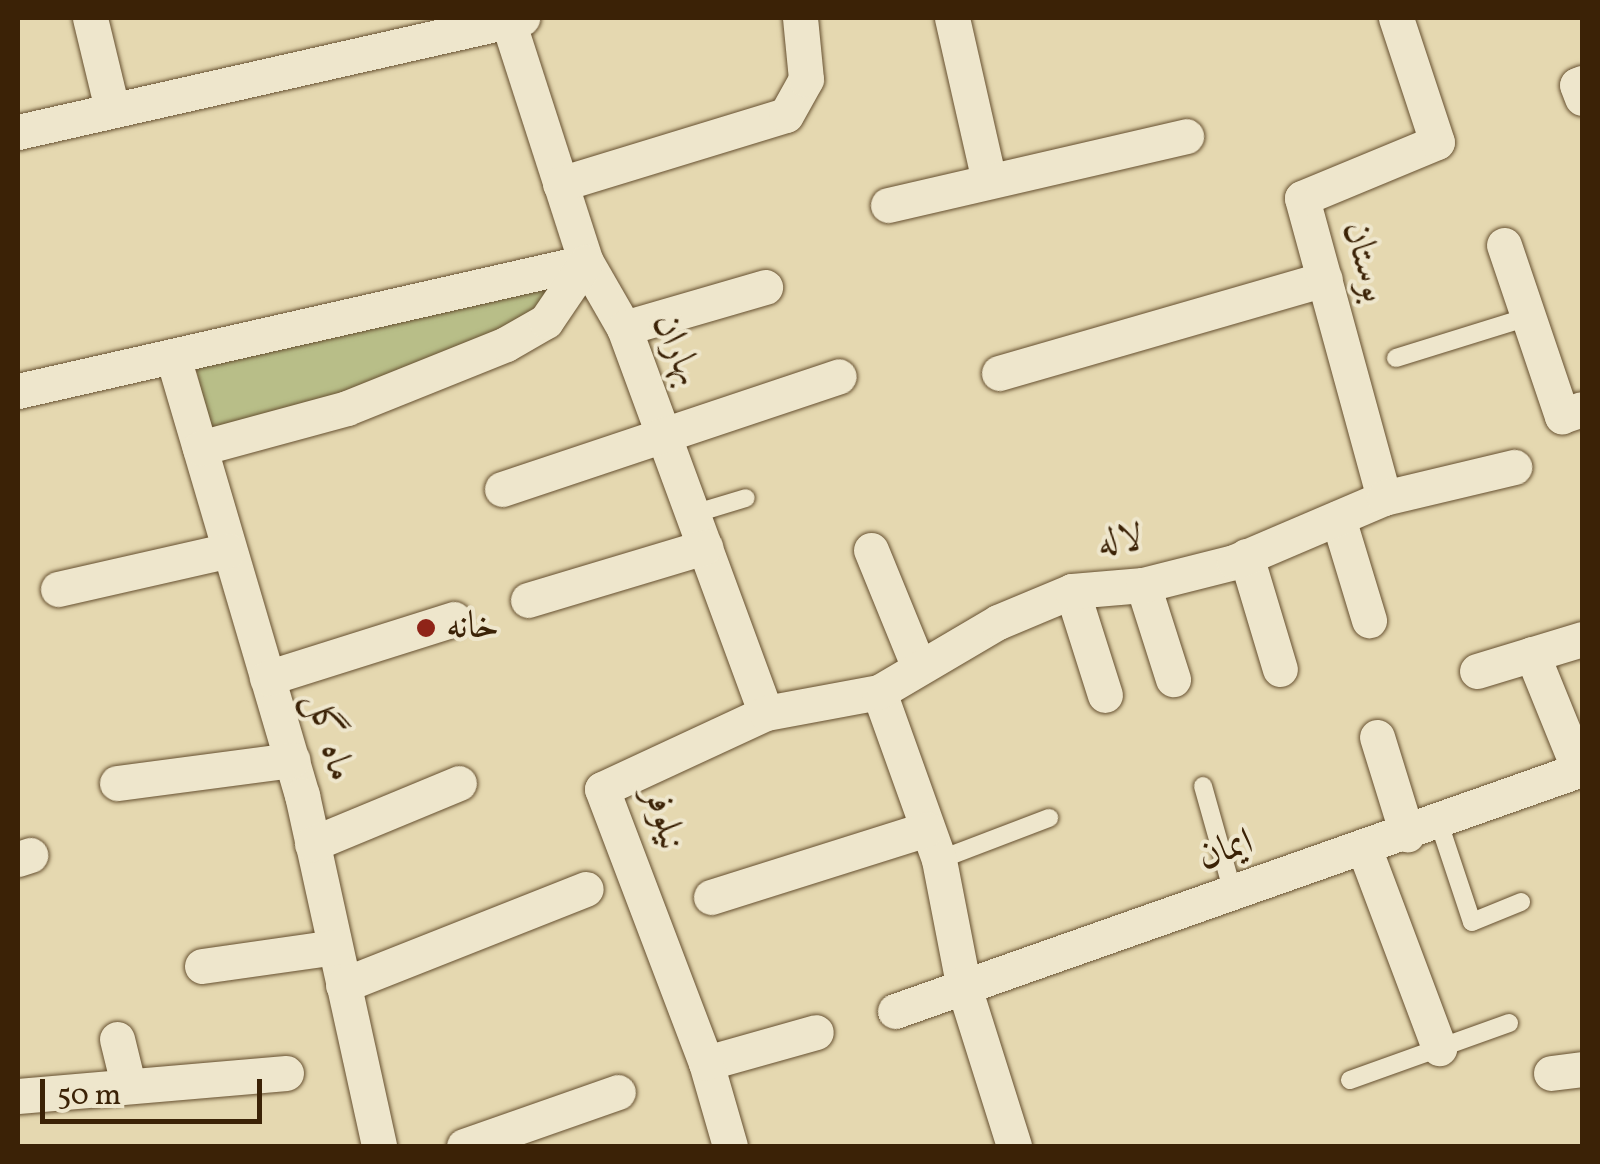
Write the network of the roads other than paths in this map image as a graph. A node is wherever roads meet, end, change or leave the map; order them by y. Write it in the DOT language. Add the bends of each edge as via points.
graph roads {
  1 [pos="90,18"];
  2 [pos="800,18"];
  3 [pos="952,18"];
  4 [pos="1396,18"];
  5 [pos="515,19"];
  6 [pos="1582,83"];
  7 [pos="1582,98"];
  8 [pos="112,110"];
  9 [pos="18,132"];
  10 [pos="1186,136"];
  11 [pos="989,181"];
  12 [pos="560,184"];
  13 [pos="888,205"];
  14 [pos="1504,245"];
  15 [pos="586,262"];
  16 [pos="1324,279"];
  17 [pos="765,287"];
  18 [pos="1528,317"];
  19 [pos="624,328"];
  20 [pos="173,358"];
  21 [pos="1396,358"];
  22 [pos="999,373"];
  23 [pos="838,376"];
  24 [pos="18,391"];
  25 [pos="1582,409"];
  26 [pos="664,435"];
  27 [pos="200,448"];
  28 [pos="1514,466"];
  29 [pos="502,489"];
  30 [pos="746,498"];
  31 [pos="1384,498"];
  32 [pos="693,514"];
  33 [pos="1338,518"];
  34 [pos="705,547"];
  35 [pos="229,550"];
  36 [pos="871,550"];
  37 [pos="1246,556"];
  38 [pos="1143,584"];
  39 [pos="58,589"];
  40 [pos="1072,591"];
  41 [pos="528,600"];
  42 [pos="454,619"];
  43 [pos="1369,620"];
  44 [pos="1582,639"];
  45 [pos="1532,654"];
  46 [pos="918,664"];
  47 [pos="1280,668"];
  48 [pos="1477,671"];
  49 [pos="267,678"];
  50 [pos="1172,679"];
  51 [pos="879,692"];
  52 [pos="1104,695"];
  53 [pos="766,712"];
  54 [pos="1377,737"];
  55 [pos="292,760"];
  56 [pos="1581,770"];
  57 [pos="116,783"];
  58 [pos="460,783"];
  59 [pos="1203,786"];
  60 [pos="1049,818"];
  61 [pos="1423,828"];
  62 [pos="312,844"];
  63 [pos="933,844"];
  64 [pos="1364,848"];
  65 [pos="586,889"];
  66 [pos="1233,893"];
  67 [pos="711,897"];
  68 [pos="1521,902"];
  69 [pos="335,947"];
  70 [pos="202,966"];
  71 [pos="964,984"];
  72 [pos="343,985"];
  73 [pos="895,1011"];
  74 [pos="1509,1023"];
  75 [pos="816,1032"];
  76 [pos="116,1039"];
  77 [pos="1438,1048"];
  78 [pos="706,1063"];
  79 [pos="286,1072"];
  80 [pos="1350,1080"];
  81 [pos="128,1084"];
  82 [pos="618,1092"];
  83 [pos="18,1096"];
  84 [pos="378,1146"];
  85 [pos="464,1146"];
  86 [pos="730,1146"];
  87 [pos="1014,1146"];
  1 -- 8 [label="street"];
  2 -- 12 [label="street" via="806,79 786,115"];
  3 -- 11 [label="street"];
  4 -- 16 [label="street, بوستان" via="1437,142 1302,198"];
  5 -- 8 [label="street"];
  5 -- 12 [label="street, بهاران"];
  6 -- 7 [label="street"];
  8 -- 9 [label="street"];
  10 -- 11 [label="street"];
  11 -- 13 [label="street"];
  12 -- 15 [label="street, بهاران"];
  14 -- 18 [label="street"];
  15 -- 19 [label="street, بهاران"];
  15 -- 20 [label="street"];
  15 -- 27 [label="street" via="546,321 506,344 347,408"];
  16 -- 22 [label="street"];
  16 -- 31 [label="street, بوستان"];
  17 -- 19 [label="street"];
  18 -- 21 [label="lane"];
  18 -- 25 [label="street" via="1562,416"];
  19 -- 26 [label="street, بهاران"];
  20 -- 24 [label="street"];
  20 -- 27 [label="street, ماه گل"];
  23 -- 26 [label="street"];
  26 -- 29 [label="street"];
  26 -- 32 [label="street, بهاران"];
  27 -- 35 [label="street, ماه گل"];
  28 -- 31 [label="street, لاله"];
  30 -- 32 [label="lane"];
  31 -- 33 [label="street, لاله"];
  32 -- 34 [label="street, بهاران"];
  33 -- 37 [label="street, لاله"];
  33 -- 43 [label="street"];
  34 -- 41 [label="street"];
  34 -- 53 [label="street, بهاران"];
  35 -- 39 [label="street"];
  35 -- 49 [label="street, ماه گل"];
  36 -- 46 [label="street"];
  37 -- 38 [label="street, لاله"];
  37 -- 47 [label="street"];
  38 -- 40 [label="street, لاله"];
  38 -- 50 [label="street"];
  40 -- 46 [label="street, لاله"];
  40 -- 52 [label="street"];
  42 -- 49 [label="street"];
  44 -- 45 [label="street"];
  45 -- 48 [label="street"];
  45 -- 56 [label="street"];
  46 -- 51 [label="street, لاله"];
  49 -- 55 [label="street, ماه گل"];
  51 -- 53 [label="street, نیلوفر"];
  51 -- 63 [label="street"];
  53 -- 78 [label="street, نیلوفر" via="602,789"];
  54 -- 61 [label="street"];
  55 -- 57 [label="street"];
  55 -- 62 [label="street, ماه گل"];
  56 -- 61 [label="street, ایمان"];
  58 -- 62 [label="street"];
  59 -- 66 [label="lane"];
  60 -- 63 [label="lane"];
  61 -- 64 [label="street, ایمان"];
  61 -- 68 [label="lane" via="1472,922"];
  62 -- 69 [label="street, ماه گل"];
  63 -- 67 [label="street"];
  63 -- 71 [label="street"];
  64 -- 66 [label="street, ایمان"];
  64 -- 77 [label="street"];
  65 -- 72 [label="street"];
  66 -- 71 [label="street, ایمان"];
  69 -- 70 [label="street"];
  69 -- 72 [label="street, ماه گل"];
  71 -- 73 [label="street, ایمان"];
  71 -- 87 [label="street"];
  72 -- 84 [label="street, ماه گل"];
  74 -- 77 [label="lane"];
  75 -- 78 [label="street"];
  76 -- 81 [label="street"];
  77 -- 80 [label="lane"];
  78 -- 86 [label="street, نیلوفر"];
  79 -- 81 [label="street"];
  81 -- 83 [label="street"];
  82 -- 85 [label="street"];
}
